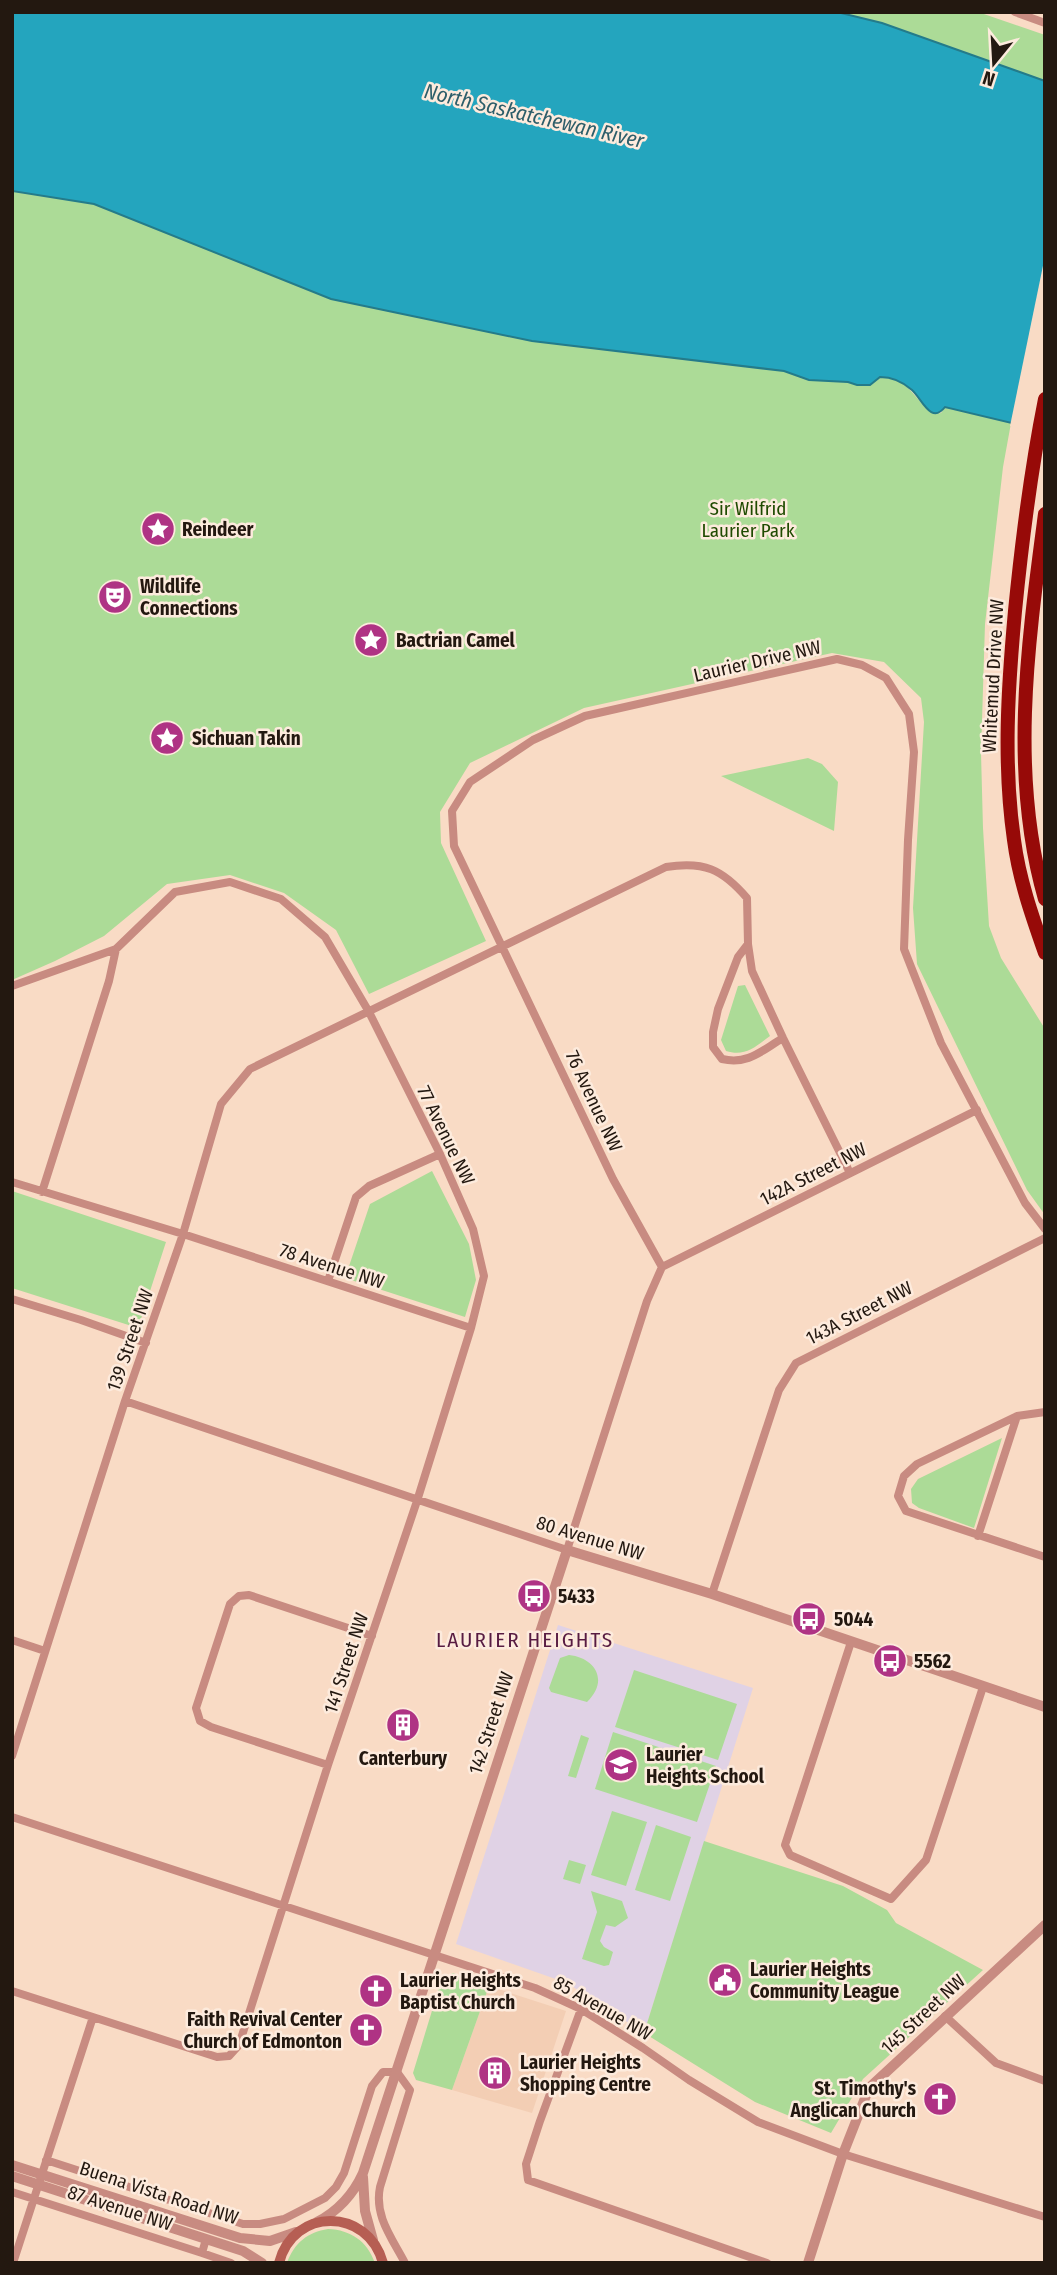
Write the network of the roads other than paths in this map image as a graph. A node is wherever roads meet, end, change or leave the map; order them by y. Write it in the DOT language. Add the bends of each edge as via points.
graph roads {
  1 [pos="1015,12"];
  2 [pos="1045,23"];
  3 [pos="1045,399"];
  4 [pos="1045,514"];
  5 [pos="1045,899"];
  6 [pos="748,944"];
  7 [pos="501,945"];
  8 [pos="116,949"];
  9 [pos="1045,953"];
  10 [pos="12,986"];
  11 [pos="369,1012"];
  12 [pos="783,1038"];
  13 [pos="977,1110"];
  14 [pos="440,1154"];
  15 [pos="850,1173"];
  16 [pos="12,1182"];
  17 [pos="42,1192"];
  18 [pos="1045,1229"];
  19 [pos="183,1234"];
  20 [pos="1045,1238"];
  21 [pos="662,1267"];
  22 [pos="484,1276"];
  23 [pos="328,1281"];
  24 [pos="12,1300"];
  25 [pos="471,1328"];
  26 [pos="146,1343"];
  27 [pos="125,1401"];
  28 [pos="1045,1412"];
  29 [pos="1017,1416"];
  30 [pos="416,1501"];
  31 [pos="978,1536"];
  32 [pos="566,1550"];
  33 [pos="1045,1557"];
  34 [pos="712,1594"];
  35 [pos="372,1636"];
  36 [pos="12,1640"];
  37 [pos="851,1642"];
  38 [pos="46,1651"];
  39 [pos="983,1687"];
  40 [pos="1045,1707"];
  41 [pos="12,1756"];
  42 [pos="328,1765"];
  43 [pos="12,1817"];
  44 [pos="285,1905"];
  45 [pos="1045,1925"];
  46 [pos="1041,1936"];
  47 [pos="435,1954"];
  48 [pos="12,1991"];
  49 [pos="581,2009"];
  50 [pos="945,2016"];
  51 [pos="93,2017"];
  52 [pos="397,2072"];
  53 [pos="1045,2081"];
  54 [pos="844,2154"];
  55 [pos="46,2161"];
  56 [pos="12,2165"];
  57 [pos="363,2174"];
  58 [pos="12,2176"];
  59 [pos="40,2179"];
  60 [pos="12,2192"];
  61 [pos="34,2199"];
  62 [pos="1045,2217"];
  63 [pos="309,2226"];
  64 [pos="296,2232"];
  65 [pos="206,2239"];
  66 [pos="373,2240"];
  67 [pos="202,2253"];
  68 [pos="383,2260"];
  69 [pos="13,2263"];
  70 [pos="231,2263"];
  71 [pos="262,2263"];
  72 [pos="279,2263"];
  73 [pos="405,2263"];
  74 [pos="767,2263"];
  75 [pos="808,2263"];
  1 -- 2 [label="street"];
  3 -- 9 [label="highway, Whitemud Drive NW" via="1012,642 1007,755 1014,842"];
  4 -- 5 [label="highway, Whitemud Drive NW" via="1031,634 1024,775"];
  6 -- 7 [label="street" via="747,898 732,880 687,864 666,867"];
  6 -- 12 [label="street" via="752,971"];
  6 -- 12 [label="street" via="738,957 718,1009 713,1047 722,1059 737,1063"];
  7 -- 11 [label="street"];
  7 -- 13 [label="street, Laurier Drive NW" via="454,846 452,811 470,782 533,740 585,716 837,659 862,665 886,678 909,713 914,753 904,949 941,1042"];
  7 -- 21 [label="street, 76 Avenue NW" via="613,1179"];
  8 -- 10 [label="street"];
  8 -- 11 [label="street, 77 Avenue NW" via="175,892 230,881 281,898 325,937"];
  8 -- 17 [label="street"];
  11 -- 14 [label="street, 77 Avenue NW"];
  11 -- 19 [label="street, 139 Street NW" via="250,1069 221,1104"];
  12 -- 15 [label="street"];
  13 -- 15 [label="street, 142A Street NW"];
  13 -- 18 [label="street, Laurier Drive NW" via="1025,1203"];
  14 -- 22 [label="street, 77 Avenue NW" via="473,1229"];
  14 -- 23 [label="street" via="369,1186 356,1197"];
  15 -- 21 [label="street, 142A Street NW"];
  16 -- 17 [label="street, 78 Avenue NW"];
  17 -- 19 [label="street, 78 Avenue NW"];
  19 -- 23 [label="street, 78 Avenue NW"];
  19 -- 26 [label="street, 139 Street NW"];
  20 -- 34 [label="street, 143A Street NW" via="796,1363 779,1390"];
  21 -- 32 [label="street, 142 Street NW"];
  22 -- 25 [label="street, 141 Street NW"];
  23 -- 25 [label="street, 78 Avenue NW"];
  24 -- 26 [label="street"];
  25 -- 30 [label="street, 141 Street NW"];
  26 -- 27 [label="street, 139 Street NW"];
  27 -- 30 [label="street, 80 Avenue NW"];
  27 -- 38 [label="street, 139 Street NW"];
  28 -- 29 [label="street"];
  29 -- 31 [label="street"];
  29 -- 31 [label="street" via="917,1464 904,1476 898,1496 906,1511"];
  30 -- 32 [label="street, 80 Avenue NW"];
  30 -- 35 [label="street, 141 Street NW"];
  31 -- 33 [label="street"];
  32 -- 34 [label="street, 80 Avenue NW"];
  32 -- 47 [label="street, 142 Street NW"];
  34 -- 37 [label="street, 80 Avenue NW"];
  35 -- 42 [label="street, 141 Street NW"];
  35 -- 42 [label="street" via="250,1595 239,1596 230,1604 196,1708 200,1721"];
  36 -- 38 [label="street"];
  37 -- 39 [label="street, 80 Avenue NW"];
  37 -- 39 [label="street" via="785,1846 790,1855 891,1899 926,1860"];
  38 -- 41 [label="street, 139 Street NW"];
  39 -- 40 [label="street, 80 Avenue NW"];
  42 -- 44 [label="street, 141 Street NW"];
  43 -- 44 [label="street, 85 Avenue NW"];
  44 -- 47 [label="street, 85 Avenue NW"];
  44 -- 51 [label="street, 141 Street NW" via="239,2045 229,2056 217,2057"];
  45 -- 46 [label="street, 145 Street NW"];
  46 -- 50 [label="street, 145 Street NW"];
  47 -- 49 [label="street, 85 Avenue NW" via="536,1988"];
  47 -- 52 [label="street, 142 Street NW"];
  48 -- 51 [label="street"];
  49 -- 54 [label="street, 85 Avenue NW" via="758,2122"];
  49 -- 74 [label="street" via="526,2164 528,2180"];
  50 -- 53 [label="street" via="996,2063"];
  50 -- 54 [label="street, 145 Street NW" via="869,2088"];
  51 -- 55 [label="street"];
  52 -- 55 [label="street, Buena Vista Road NW" via="383,2072 372,2086 344,2173 331,2193 268,2224 243,2224"];
  52 -- 57 [label="street, 142 Street NW"];
  52 -- 73 [label="street" via="410,2090 378,2200 382,2222"];
  54 -- 62 [label="street, 85 Avenue NW"];
  54 -- 75 [label="street, 145 Street NW"];
  55 -- 59 [label="street"];
  56 -- 59 [label="street, Buena Vista Road NW"];
  57 -- 63 [label="street, 142 Street NW" via="342,2204"];
  57 -- 66 [label="street, 142 Street NW" via="365,2211"];
  58 -- 59 [label="street, Buena Vista Road NW"];
  59 -- 61 [label="street"];
  59 -- 64 [label="street, Buena Vista Road NW" via="250,2240 270,2241"];
  59 -- 65 [label="street, Buena Vista Road NW"];
  60 -- 61 [label="street, 87 Avenue NW"];
  61 -- 67 [label="street, 87 Avenue NW"];
  61 -- 69 [label="street"];
  63 -- 64 [label="main road"];
  63 -- 66 [label="main road" via="342,2222 363,2230"];
  64 -- 72 [label="main road"];
  65 -- 67 [label="street"];
  65 -- 71 [label="street, Buena Vista Road NW" via="243,2251"];
  66 -- 68 [label="main road"];
  67 -- 70 [label="street"];
}
